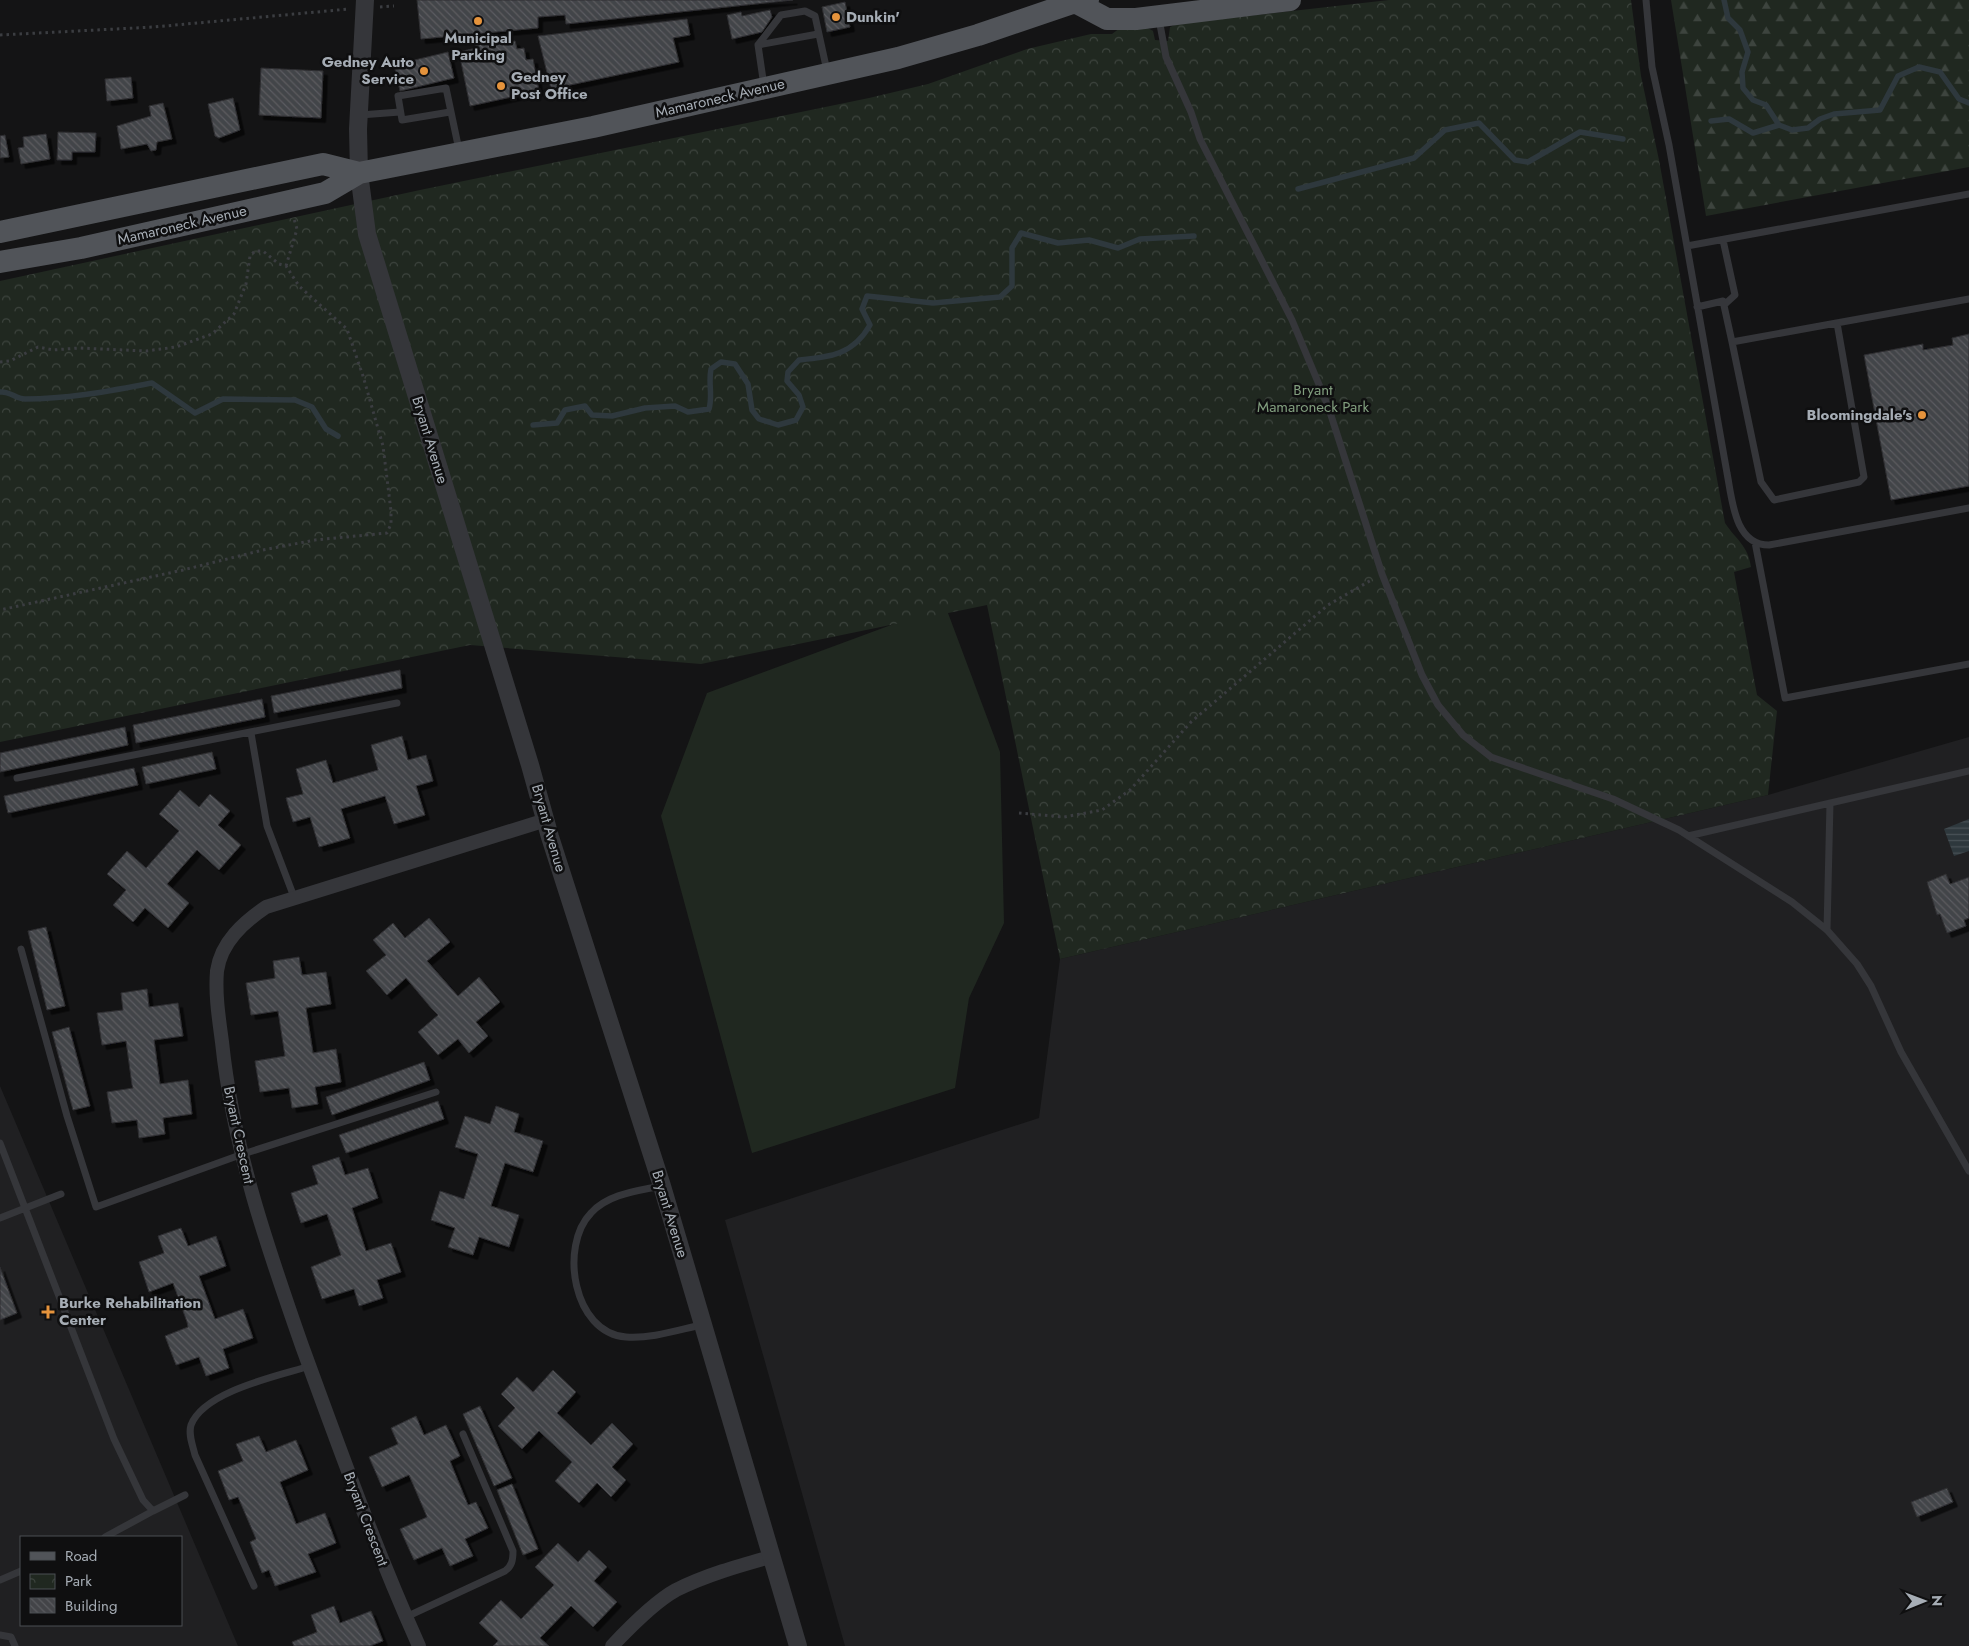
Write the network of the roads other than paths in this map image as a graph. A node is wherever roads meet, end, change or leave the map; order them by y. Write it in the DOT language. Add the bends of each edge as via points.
graph roads {
  1 [pos="1290,0"];
  2 [pos="1646,0"];
  3 [pos="1082,1"];
  4 [pos="365,5"];
  5 [pos="1159,17"];
  6 [pos="818,34"];
  7 [pos="758,44"];
  8 [pos="828,74"];
  9 [pos="765,88"];
  10 [pos="400,112"];
  11 [pos="450,112"];
  12 [pos="358,115"];
  13 [pos="460,153"];
  14 [pos="359,173"];
  15 [pos="1969,194"];
  16 [pos="0,232"];
  17 [pos="1723,240"];
  18 [pos="1687,246"];
  19 [pos="0,262"];
  20 [pos="1969,299"];
  21 [pos="1724,305"];
  22 [pos="1697,307"];
  23 [pos="1837,323"];
  24 [pos="1732,342"];
  25 [pos="1969,508"];
  26 [pos="1755,542"];
  27 [pos="1969,664"];
  28 [pos="397,703"];
  29 [pos="251,733"];
  30 [pos="1969,771"];
  31 [pos="17,778"];
  32 [pos="1830,804"];
  33 [pos="546,820"];
  34 [pos="1688,836"];
  35 [pos="294,897"];
  36 [pos="1827,930"];
  37 [pos="22,949"];
  38 [pos="436,1092"];
  39 [pos="0,1143"];
  40 [pos="240,1155"];
  41 [pos="1969,1171"];
  42 [pos="662,1186"];
  43 [pos="61,1194"];
  44 [pos="26,1207"];
  45 [pos="0,1218"];
  46 [pos="702,1324"];
  47 [pos="310,1366"];
  48 [pos="463,1434"];
  49 [pos="186,1495"];
  50 [pos="153,1511"];
  51 [pos="108,1536"];
  52 [pos="770,1557"];
  53 [pos="20,1571"];
  54 [pos="0,1580"];
  55 [pos="254,1586"];
  56 [pos="406,1617"];
  57 [pos="0,1635"];
  58 [pos="15,1646"];
  59 [pos="420,1646"];
  60 [pos="612,1646"];
  61 [pos="798,1646"];
  1 -- 5 [label="main road"];
  2 -- 18 [label="lane" via="1652,67"];
  3 -- 5 [label="main road" via="1107,19"];
  3 -- 8 [label="main road, Mamaroneck Avenue" via="954,42"];
  4 -- 12 [label="street, Bryant Avenue"];
  5 -- 34 [label="lane" via="1166,57 1200,139 1292,320 1328,406 1382,574 1422,674 1438,705 1463,735 1491,757 1613,799"];
  6 -- 7 [label="lane"];
  6 -- 7 [label="lane" via="815,16 805,11 781,15"];
  6 -- 8 [label="lane"];
  7 -- 9 [label="lane"];
  8 -- 9 [label="main road, Mamaroneck Avenue"];
  9 -- 13 [label="main road, Mamaroneck Avenue"];
  10 -- 11 [label="lane" via="402,120"];
  10 -- 11 [label="lane" via="398,96 446,88"];
  10 -- 12 [label="lane"];
  11 -- 13 [label="lane"];
  12 -- 14 [label="street, Bryant Avenue"];
  13 -- 14 [label="main road, Mamaroneck Avenue"];
  14 -- 16 [label="main road, Mamaroneck Avenue" via="323,164"];
  14 -- 19 [label="main road, Mamaroneck Avenue" via="325,193 81,248"];
  14 -- 33 [label="street, Bryant Avenue" via="367,234"];
  15 -- 17 [label="lane"];
  17 -- 18 [label="lane"];
  17 -- 21 [label="lane" via="1735,295"];
  18 -- 22 [label="lane"];
  20 -- 23 [label="lane"];
  21 -- 22 [label="lane" via="1723,301"];
  21 -- 24 [label="lane"];
  22 -- 26 [label="lane" via="1736,519"];
  23 -- 24 [label="lane"];
  23 -- 24 [label="lane" via="1864,477 1859,482 1774,500 1761,482"];
  25 -- 26 [label="lane" via="1770,545"];
  26 -- 27 [label="lane" via="1785,698"];
  28 -- 29 [label="lane"];
  29 -- 31 [label="lane"];
  29 -- 35 [label="lane" via="267,826"];
  30 -- 32 [label="lane"];
  32 -- 34 [label="lane"];
  32 -- 36 [label="lane"];
  33 -- 35 [label="street, Bryant Crescent"];
  33 -- 42 [label="street, Bryant Avenue"];
  34 -- 36 [label="lane" via="1792,902"];
  35 -- 40 [label="street, Bryant Crescent" via="266,907 245,922 229,940 218,970 217,1001 224,1063"];
  36 -- 41 [label="lane" via="1857,964 1871,986 1901,1052"];
  37 -- 40 [label="lane" via="67,1116 96,1207"];
  38 -- 40 [label="lane"];
  39 -- 44 [label="lane"];
  40 -- 47 [label="street, Bryant Crescent" via="261,1230"];
  42 -- 46 [label="street, Bryant Avenue"];
  42 -- 46 [label="lane" via="627,1193 604,1202 590,1213 575,1242 573,1260 579,1296 600,1326 626,1337"];
  43 -- 44 [label="lane"];
  44 -- 45 [label="lane"];
  44 -- 50 [label="lane" via="114,1438 143,1500"];
  46 -- 52 [label="street, Bryant Avenue"];
  47 -- 55 [label="lane" via="223,1395 198,1413 191,1426 190,1437 196,1456"];
  47 -- 56 [label="street, Bryant Crescent"];
  48 -- 56 [label="lane" via="513,1551 513,1559 505,1571"];
  49 -- 50 [label="lane"];
  50 -- 51 [label="lane"];
  52 -- 60 [label="street" via="674,1591"];
  52 -- 61 [label="street, Bryant Avenue"];
  53 -- 54 [label="lane"];
  56 -- 59 [label="street, Bryant Crescent"];
  57 -- 58 [label="lane" via="11,1637"];
}
